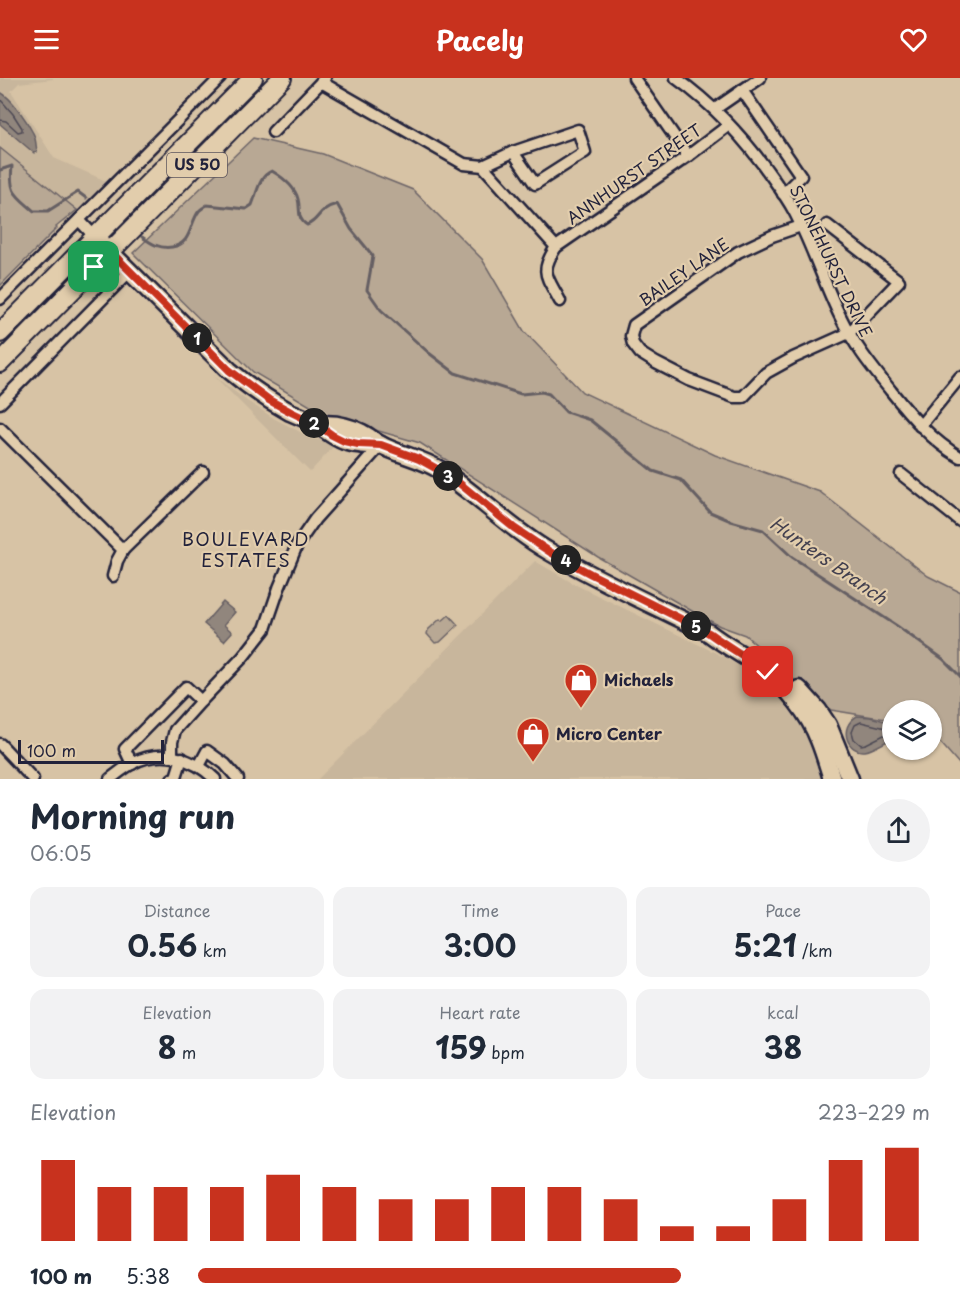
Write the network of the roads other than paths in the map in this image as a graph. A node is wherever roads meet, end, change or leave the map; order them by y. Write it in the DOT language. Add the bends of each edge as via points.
graph roads {
  1 [pos="220,78"];
  2 [pos="252,78"];
  3 [pos="282,78"];
  4 [pos="634,78"];
  5 [pos="676,78"];
  6 [pos="759,78"];
  7 [pos="323,80"];
  8 [pos="742,90"];
  9 [pos="715,109"];
  10 [pos="729,125"];
  11 [pos="273,132"];
  12 [pos="513,152"];
  13 [pos="688,156"];
  14 [pos="483,166"];
  15 [pos="783,194"];
  16 [pos="79,220"];
  17 [pos="827,225"];
  18 [pos="801,226"];
  19 [pos="95,237"];
  20 [pos="556,247"];
  21 [pos="110,251"];
  22 [pos="130,271"];
  23 [pos="0,299"];
  24 [pos="560,301"];
  25 [pos="0,333"];
  26 [pos="849,333"];
  27 [pos="0,363"];
  28 [pos="960,376"];
  29 [pos="0,403"];
  30 [pos="920,426"];
  31 [pos="0,428"];
  32 [pos="381,445"];
  33 [pos="960,457"];
  34 [pos="203,472"];
  35 [pos="901,474"];
  36 [pos="960,521"];
  37 [pos="123,550"];
  38 [pos="113,576"];
  39 [pos="709,633"];
  40 [pos="201,701"];
  41 [pos="0,744"];
  42 [pos="177,757"];
  43 [pos="132,764"];
  44 [pos="199,766"];
  45 [pos="33,779"];
  46 [pos="110,779"];
  47 [pos="172,779"];
  48 [pos="215,779"];
  49 [pos="238,779"];
  50 [pos="832,779"];
  51 [pos="850,779"];
  1 -- 16 [label="street"];
  2 -- 19 [label="main road, US 50"];
  3 -- 21 [label="main road, US 50"];
  4 -- 13 [label="street"];
  5 -- 9 [label="street, STONEHURST DRIVE"];
  6 -- 8 [label="street"];
  7 -- 11 [label="street"];
  7 -- 14 [label="street" via="464,164"];
  8 -- 9 [label="street"];
  8 -- 15 [label="street" via="801,176"];
  9 -- 10 [label="street, STONEHURST DRIVE"];
  10 -- 13 [label="street, ANNHURST STREET"];
  10 -- 15 [label="street, STONEHURST DRIVE"];
  12 -- 12 [label="street" via="578,130 585,152 535,184"];
  12 -- 14 [label="street"];
  13 -- 20 [label="street, ANNHURST STREET"];
  14 -- 20 [label="street"];
  15 -- 18 [label="street, STONEHURST DRIVE"];
  16 -- 19 [label="street"];
  16 -- 23 [label="street"];
  17 -- 26 [label="street" via="899,281"];
  18 -- 26 [label="street, STONEHURST DRIVE"];
  18 -- 26 [label="street, BAILEY LANE" via="738,252 678,293 634,325 633,344 640,353 688,380 743,397 766,373"];
  19 -- 21 [label="main road"];
  19 -- 25 [label="main road, US 50"];
  20 -- 24 [label="street" via="545,270"];
  21 -- 22 [label="main road"];
  21 -- 27 [label="main road, US 50"];
  22 -- 29 [label="street"];
  22 -- 32 [label="main road" via="242,381 344,441"];
  26 -- 30 [label="street, STONEHURST DRIVE" via="861,354"];
  28 -- 30 [label="street"];
  30 -- 33 [label="street, STONEHURST DRIVE"];
  31 -- 37 [label="street"];
  32 -- 39 [label="main road" via="437,469 550,552"];
  32 -- 40 [label="street" via="315,519 297,545 265,629"];
  34 -- 37 [label="street"];
  35 -- 36 [label="street"];
  37 -- 38 [label="street"];
  39 -- 50 [label="main road" via="768,672 798,703 819,739"];
  39 -- 51 [label="main road" via="746,645 793,683 828,725"];
  40 -- 42 [label="street" via="175,730 172,742"];
  40 -- 43 [label="street" via="186,687 125,749"];
  41 -- 45 [label="street"];
  42 -- 43 [label="street" via="153,756"];
  42 -- 44 [label="street"];
  42 -- 47 [label="street" via="176,777"];
  43 -- 46 [label="street"];
  44 -- 48 [label="street"];
  44 -- 49 [label="street" via="207,751"];
}
